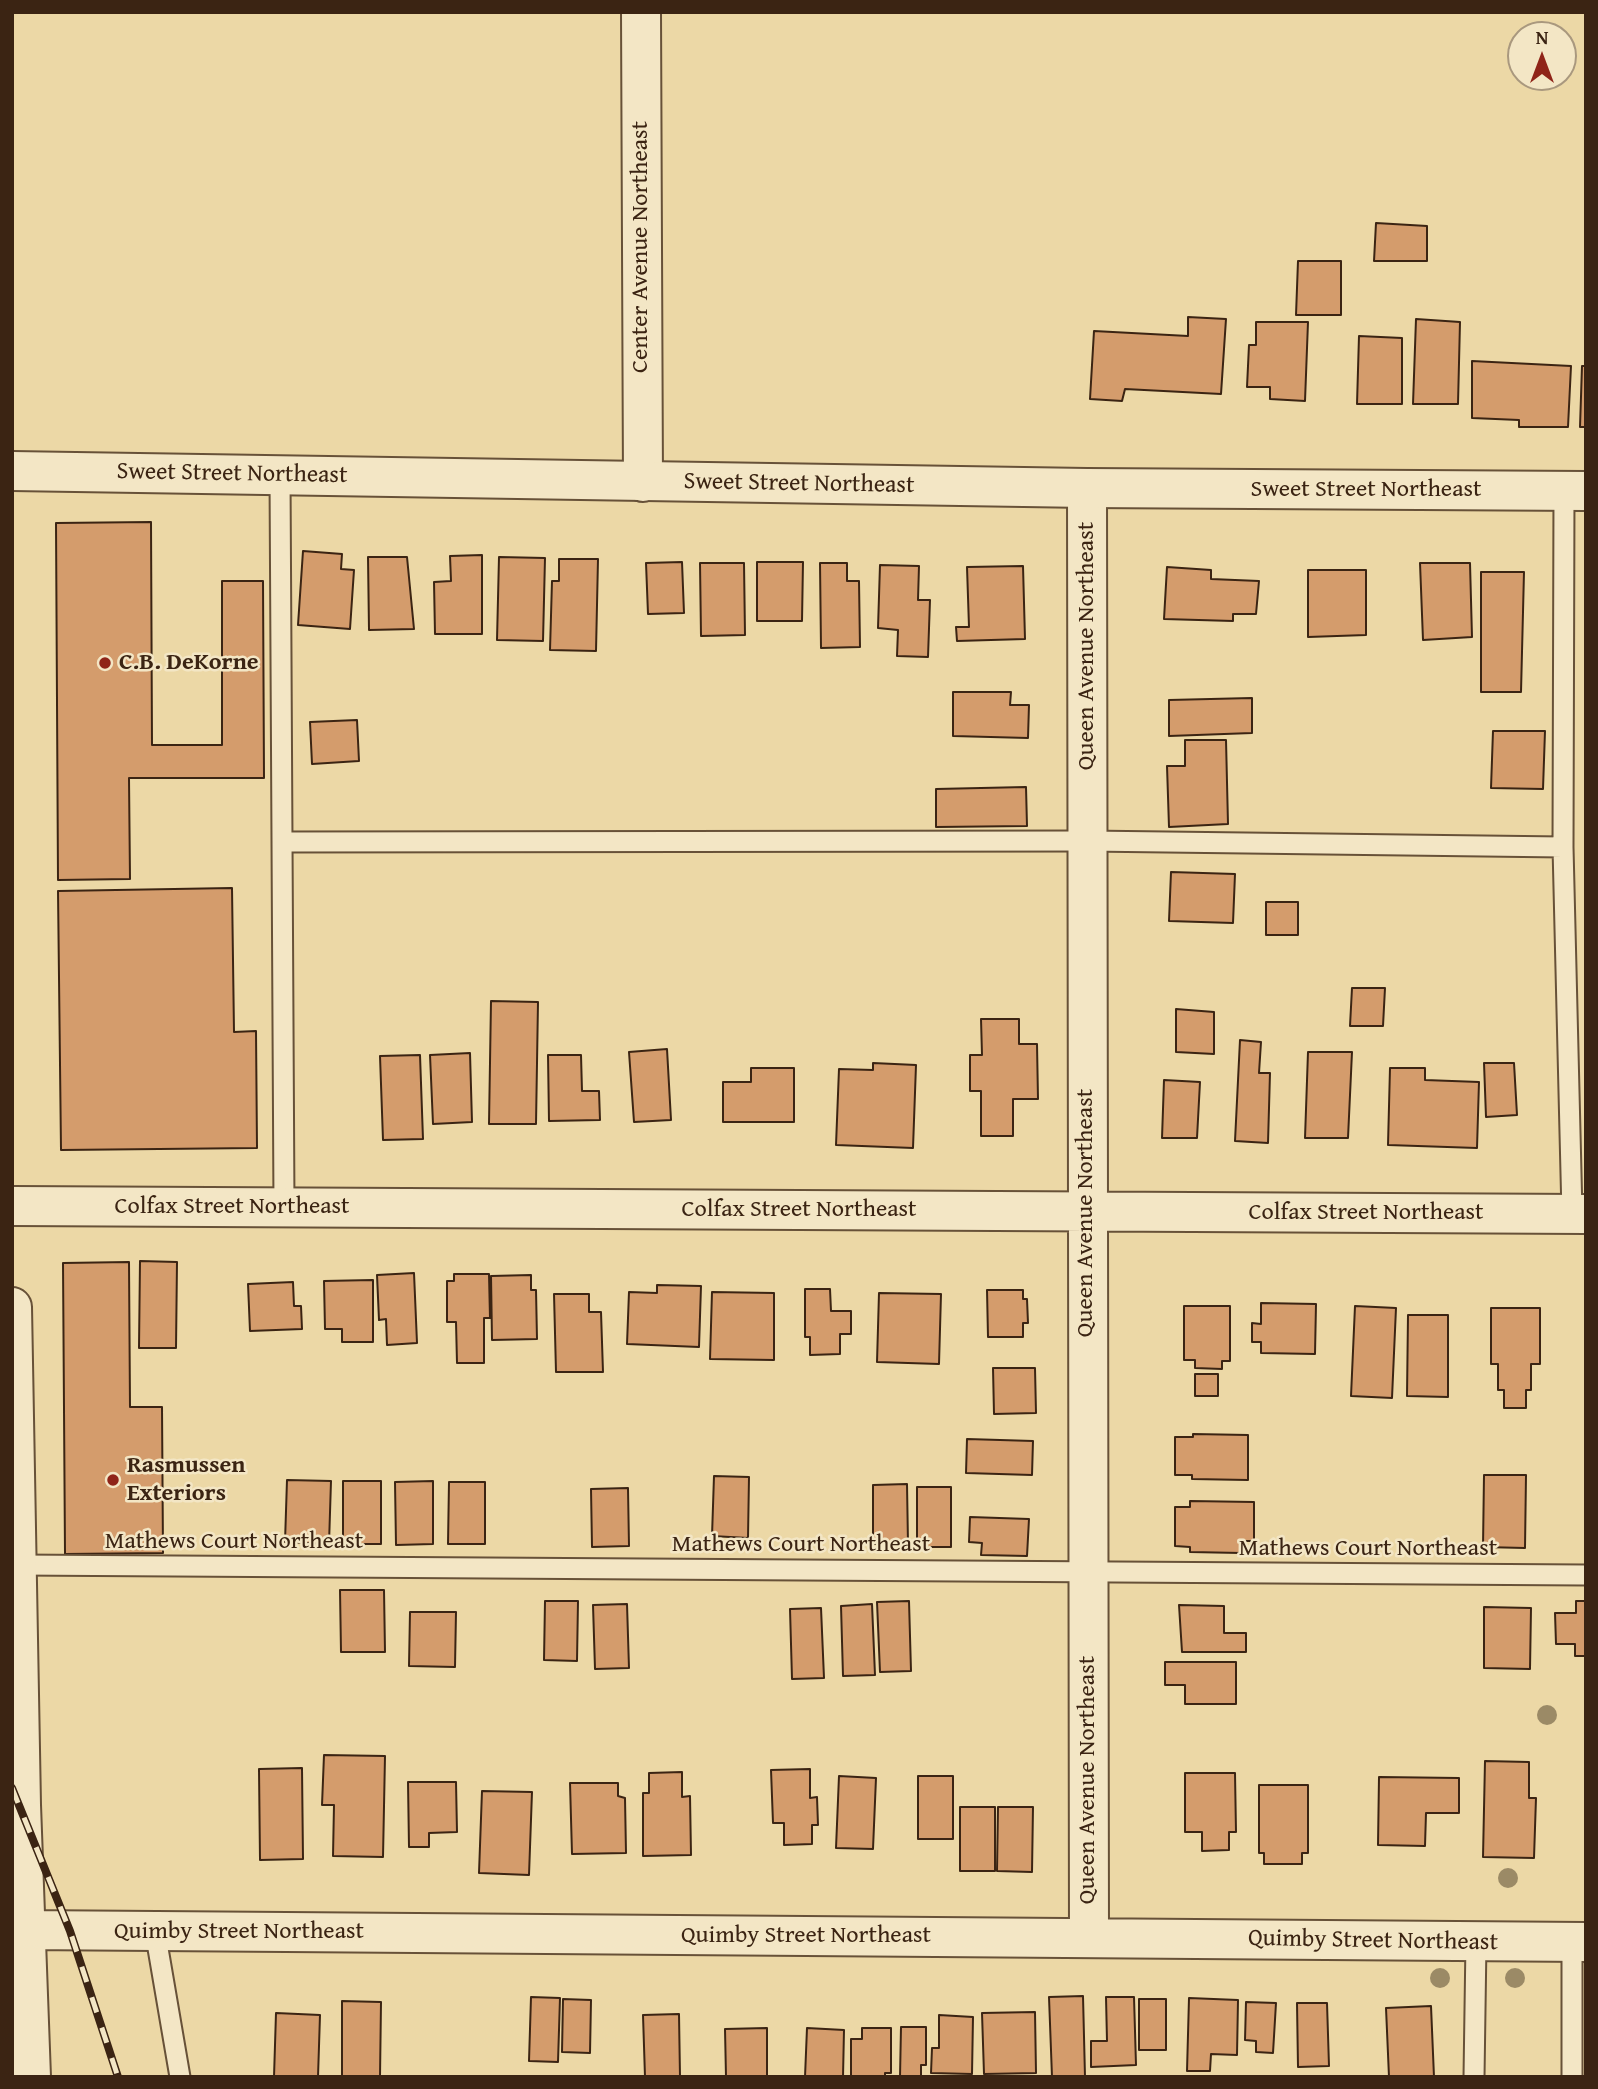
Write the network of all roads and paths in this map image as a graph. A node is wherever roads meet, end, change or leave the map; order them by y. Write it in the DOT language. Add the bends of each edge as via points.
graph roads {
  1 [pos="641,12"];
  2 [pos="12,471"];
  3 [pos="280,475"];
  4 [pos="643,482"];
  5 [pos="1087,488"];
  6 [pos="1575,491"];
  7 [pos="1087,841"];
  8 [pos="282,842"];
  9 [pos="1563,847"];
  10 [pos="12,1206"];
  11 [pos="284,1207"];
  12 [pos="1086,1212"];
  13 [pos="1579,1214"];
  14 [pos="12,1307"];
  15 [pos="17,1565"];
  16 [pos="1087,1572"];
  17 [pos="1586,1574"];
  18 [pos="26,1930"];
  19 [pos="155,1931"];
  20 [pos="1089,1938"];
  21 [pos="1476,1942"];
  22 [pos="1579,1942"];
  23 [pos="21,1993"];
  24 [pos="31,2077"];
  25 [pos="180,2077"];
  26 [pos="1475,2077"];
  27 [pos="1572,2077"];
  1 -- 4 [label="street, Center Avenue Northeast"];
  2 -- 3 [label="street, Sweet Street Northeast"];
  3 -- 4 [label="street, Sweet Street Northeast"];
  3 -- 8 [label="lane"];
  4 -- 5 [label="street, Sweet Street Northeast"];
  5 -- 6 [label="street, Sweet Street Northeast"];
  5 -- 7 [label="street, Queen Avenue Northeast"];
  6 -- 9 [label="lane"];
  7 -- 8 [label="lane"];
  7 -- 9 [label="lane"];
  7 -- 12 [label="street, Queen Avenue Northeast"];
  8 -- 11 [label="lane"];
  9 -- 13 [label="lane"];
  10 -- 11 [label="street, Colfax Street Northeast"];
  11 -- 12 [label="street, Colfax Street Northeast"];
  12 -- 13 [label="street, Colfax Street Northeast"];
  12 -- 16 [label="street, Queen Avenue Northeast"];
  14 -- 15 [label="street"];
  15 -- 16 [label="lane, Mathews Court Northeast"];
  15 -- 18 [label="street"];
  16 -- 17 [label="lane, Mathews Court Northeast"];
  16 -- 20 [label="street, Queen Avenue Northeast"];
  18 -- 19 [label="street, Quimby Street Northeast"];
  18 -- 23 [label="street"];
  19 -- 20 [label="street, Quimby Street Northeast"];
  19 -- 25 [label="lane"];
  20 -- 21 [label="street, Quimby Street Northeast"];
  21 -- 22 [label="street, Quimby Street Northeast"];
  21 -- 26 [label="lane"];
  22 -- 27 [label="lane"];
  23 -- 24 [label="street"];
}
